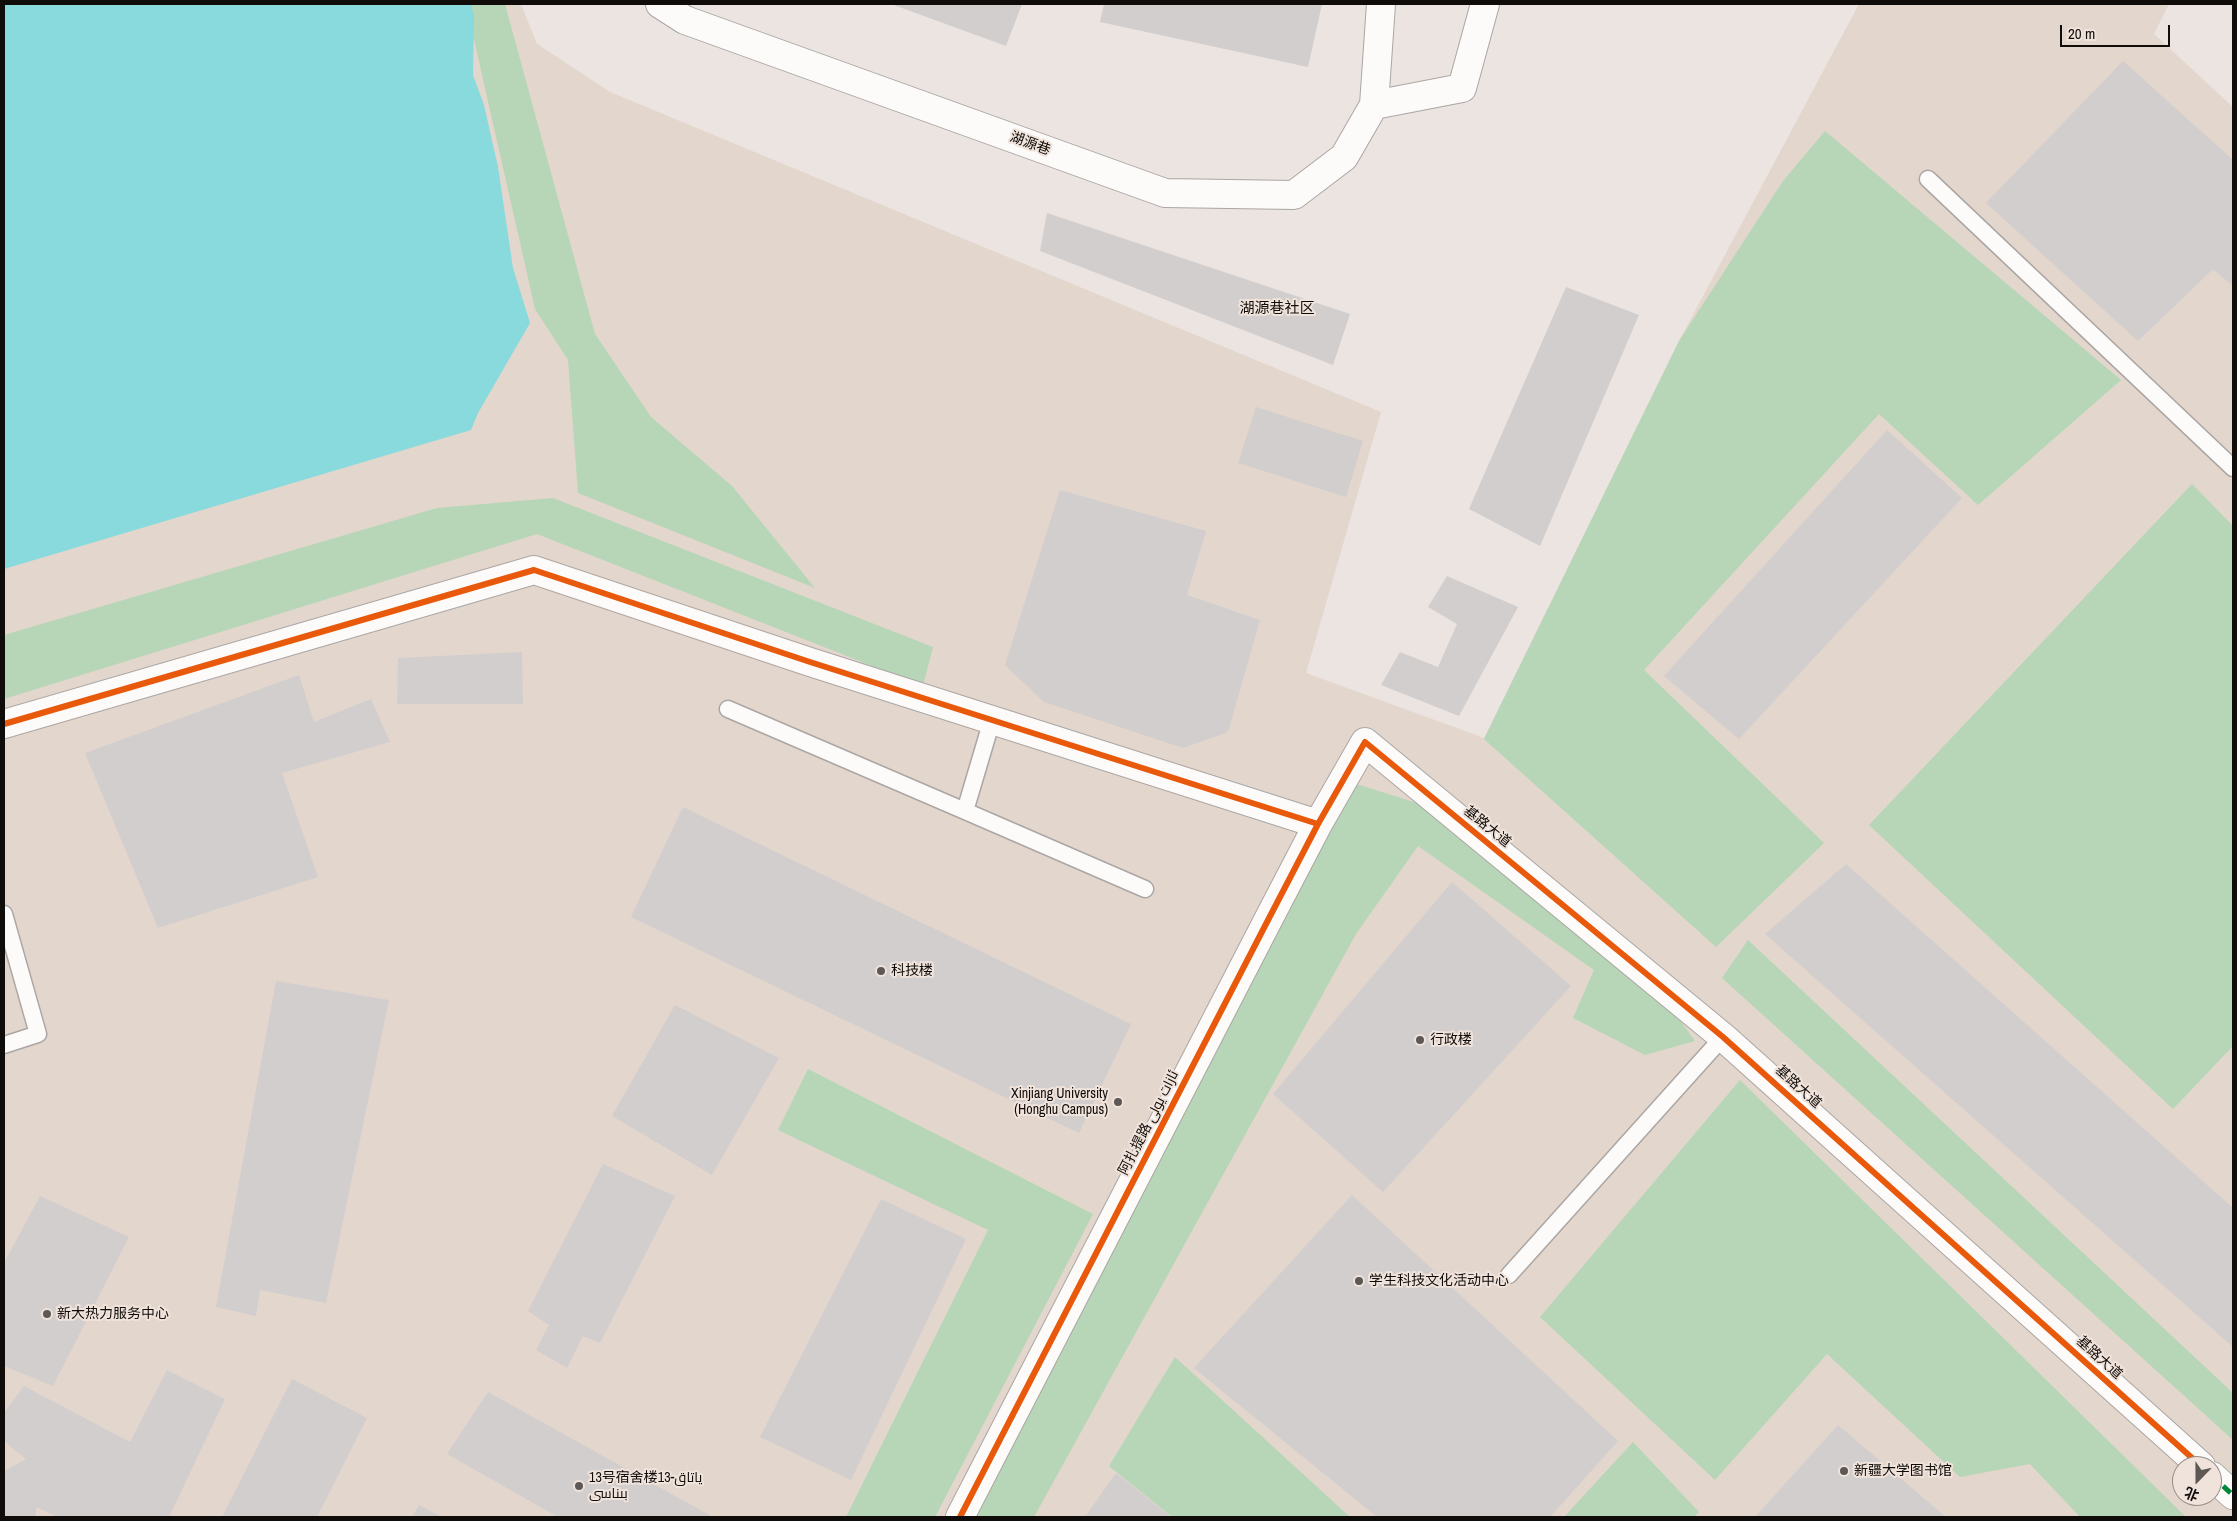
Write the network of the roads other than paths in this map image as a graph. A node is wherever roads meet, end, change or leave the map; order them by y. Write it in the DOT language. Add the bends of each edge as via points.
graph roads {
  1 [pos="660,4"];
  2 [pos="1381,4"];
  3 [pos="1485,4"];
  4 [pos="1374,105"];
  5 [pos="1928,179"];
  6 [pos="2233,468"];
  7 [pos="728,709"];
  8 [pos="992,720"];
  9 [pos="4,724"];
  10 [pos="1365,742"];
  11 [pos="965,811"];
  12 [pos="1318,824"];
  13 [pos="1145,889"];
  14 [pos="4,914"];
  15 [pos="1723,1036"];
  16 [pos="4,1045"];
  17 [pos="1510,1275"];
  18 [pos="2189,1456"];
  19 [pos="2222,1485"];
  20 [pos="2233,1495"];
  21 [pos="960,1517"];
  1 -- 4 [label="street, 湖源巷" via="685,20 1165,192 1294,195 1344,157"];
  2 -- 4 [label="street"];
  3 -- 4 [label="street" via="1462,88"];
  5 -- 6 [label="lane"];
  7 -- 11 [label="lane"];
  8 -- 9 [label="street" via="534,570"];
  8 -- 11 [label="lane"];
  8 -- 12 [label="street"];
  10 -- 12 [label="street, 阿扎提路 ئازات يولى"];
  10 -- 15 [label="street, 基路大道"];
  11 -- 13 [label="lane"];
  12 -- 21 [label="street, 阿扎提路 ئازات يولى"];
  14 -- 16 [label="lane" via="38,1034"];
  15 -- 17 [label="lane"];
  15 -- 18 [label="street, 基路大道"];
  19 -- 20 [label="street"];
}
